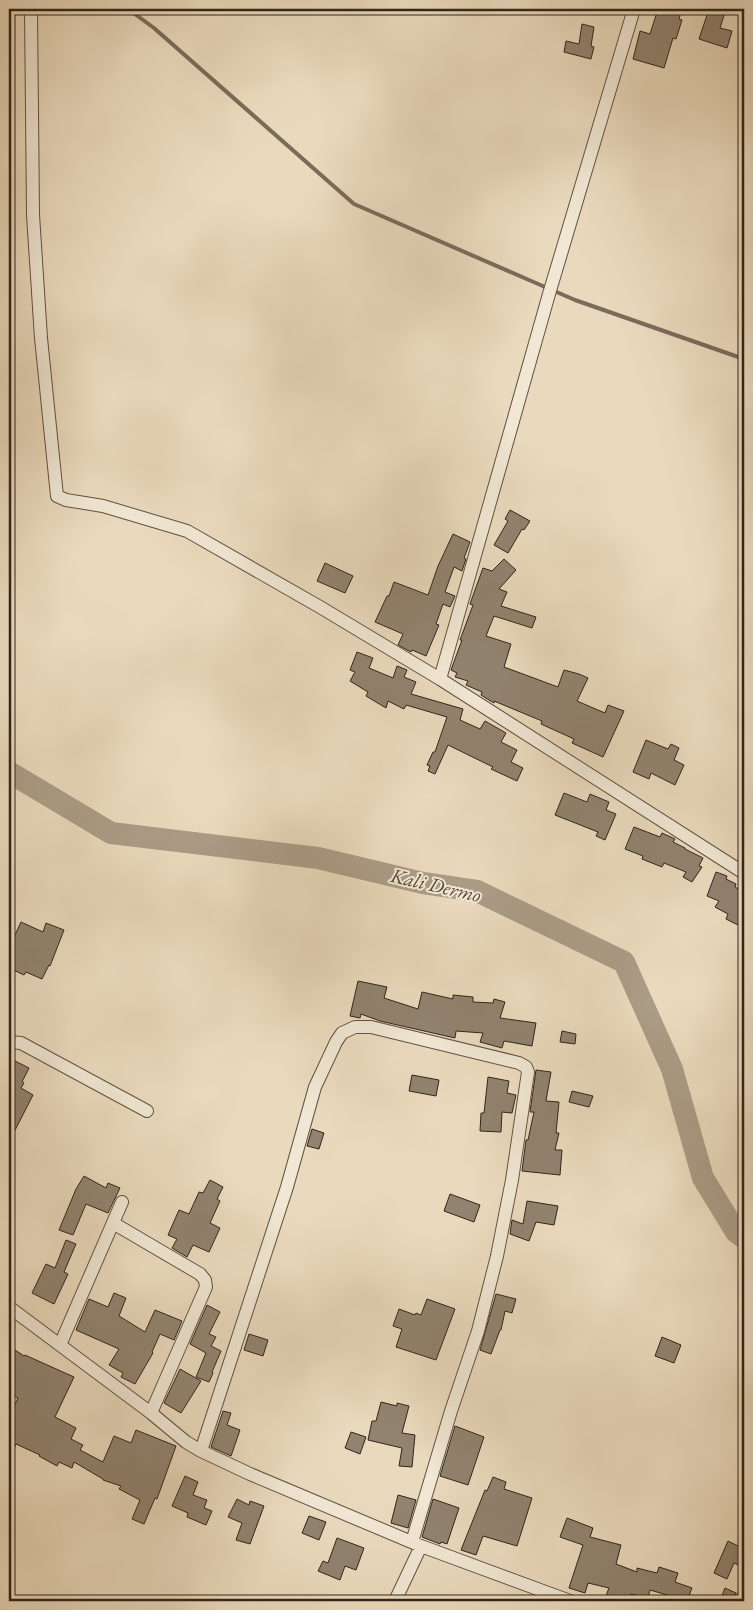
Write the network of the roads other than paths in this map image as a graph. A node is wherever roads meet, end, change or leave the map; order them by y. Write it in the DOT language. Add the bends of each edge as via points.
graph roads {
  1 [pos="30,9"];
  2 [pos="634,9"];
  3 [pos="440,679"];
  4 [pos="744,873"];
  5 [pos="9,1042"];
  6 [pos="147,1110"];
  7 [pos="122,1202"];
  8 [pos="113,1223"];
  9 [pos="9,1307"];
  10 [pos="60,1345"];
  11 [pos="151,1413"];
  12 [pos="201,1451"];
  13 [pos="416,1544"];
  14 [pos="744,1594"];
  15 [pos="395,1601"];
  16 [pos="570,1601"];
  17 [pos="741,1601"];
  1 -- 3 [label="street" via="36,262 57,494 64,499 103,506 187,531"];
  2 -- 3 [label="street"];
  3 -- 4 [label="street"];
  5 -- 6 [label="street" via="21,1043"];
  7 -- 8 [label="street"];
  8 -- 10 [label="street"];
  8 -- 11 [label="street" via="205,1280 206,1287"];
  9 -- 10 [label="street"];
  10 -- 11 [label="street"];
  11 -- 12 [label="street"];
  12 -- 13 [label="street"];
  12 -- 13 [label="street" via="287,1187 315,1087 342,1033 355,1027 371,1028 519,1063 528,1072 497,1256 478,1331 448,1418"];
  13 -- 15 [label="street"];
  13 -- 16 [label="street"];
  14 -- 17 [label="street"];
}
